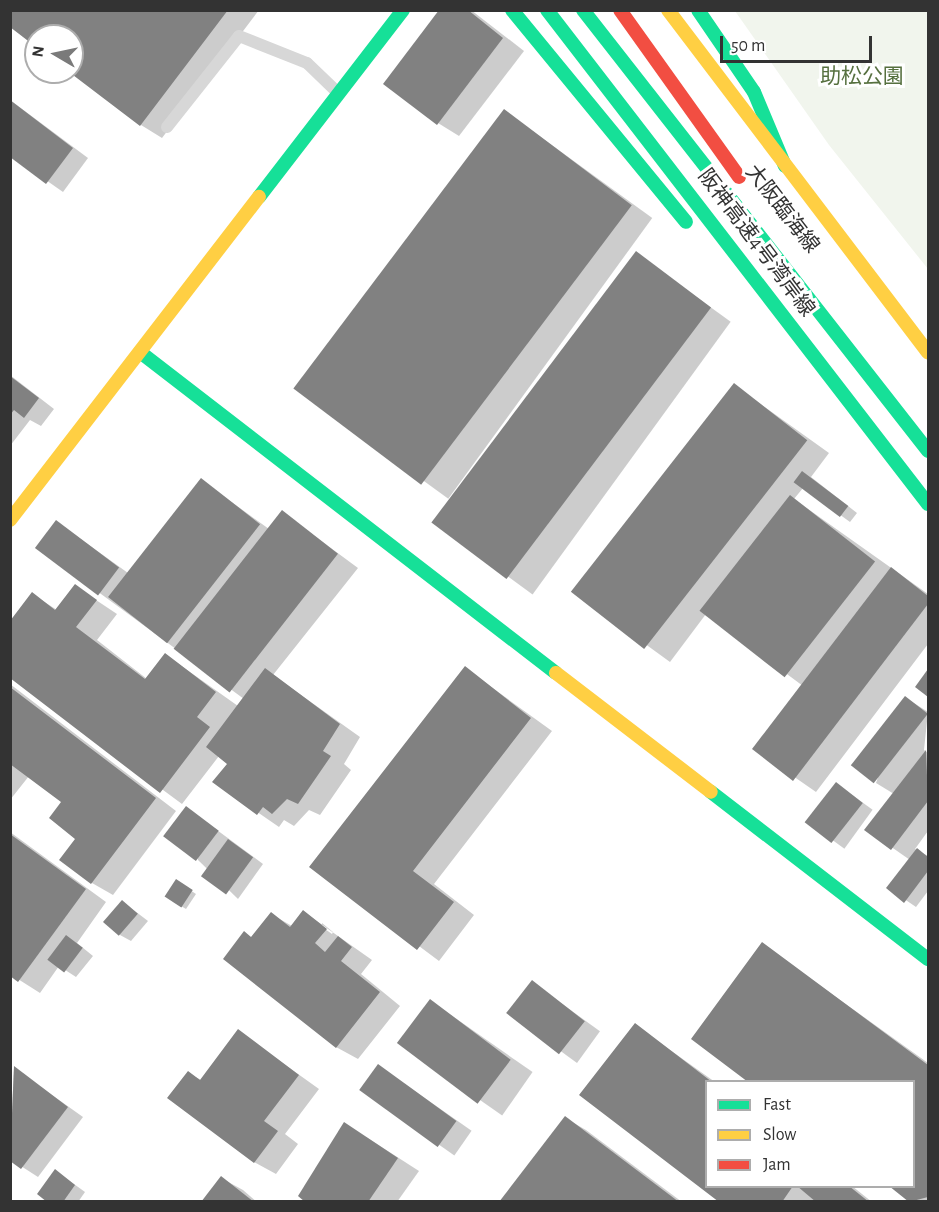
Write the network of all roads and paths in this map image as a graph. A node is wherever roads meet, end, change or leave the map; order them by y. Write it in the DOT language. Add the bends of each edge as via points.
graph roads {
  1 [pos="403,10"];
  2 [pos="512,10"];
  3 [pos="523,10"];
  4 [pos="547,10"];
  5 [pos="583,10"];
  6 [pos="602,10"];
  7 [pos="620,10"];
  8 [pos="668,10"];
  9 [pos="698,10"];
  10 [pos="338,93"];
  11 [pos="167,127"];
  12 [pos="785,166"];
  13 [pos="748,191"];
  14 [pos="760,210"];
  15 [pos="695,232"];
  16 [pos="716,256"];
  17 [pos="140,352"];
  18 [pos="928,353"];
  19 [pos="888,381"];
  20 [pos="928,434"];
  21 [pos="928,442"];
  22 [pos="882,443"];
  23 [pos="928,451"];
  24 [pos="928,504"];
  25 [pos="10,520"];
  26 [pos="928,959"];
  1 -- 10 [label="main road"];
  2 -- 15 [label="main road"];
  3 -- 19 [label="main road" via="621,130 731,231 812,333"];
  4 -- 22 [label="main road, 阪神高速4号湾岸線"];
  5 -- 23 [label="main road, 阪神高速4号湾岸線"];
  6 -- 19 [label="main road, 大阪臨海線"];
  7 -- 13 [label="main road"];
  8 -- 12 [label="main road, 大阪臨海線"];
  9 -- 12 [label="main road" via="754,92"];
  10 -- 11 [label="lane" via="307,63 239,36"];
  10 -- 17 [label="main road"];
  12 -- 18 [label="main road, 大阪臨海線"];
  14 -- 21 [label="main road"];
  16 -- 22 [label="main road"];
  17 -- 25 [label="main road"];
  17 -- 26 [label="main road"];
  19 -- 20 [label="main road, 大阪臨海線"];
  22 -- 24 [label="main road, 阪神高速4号湾岸線"];
}
